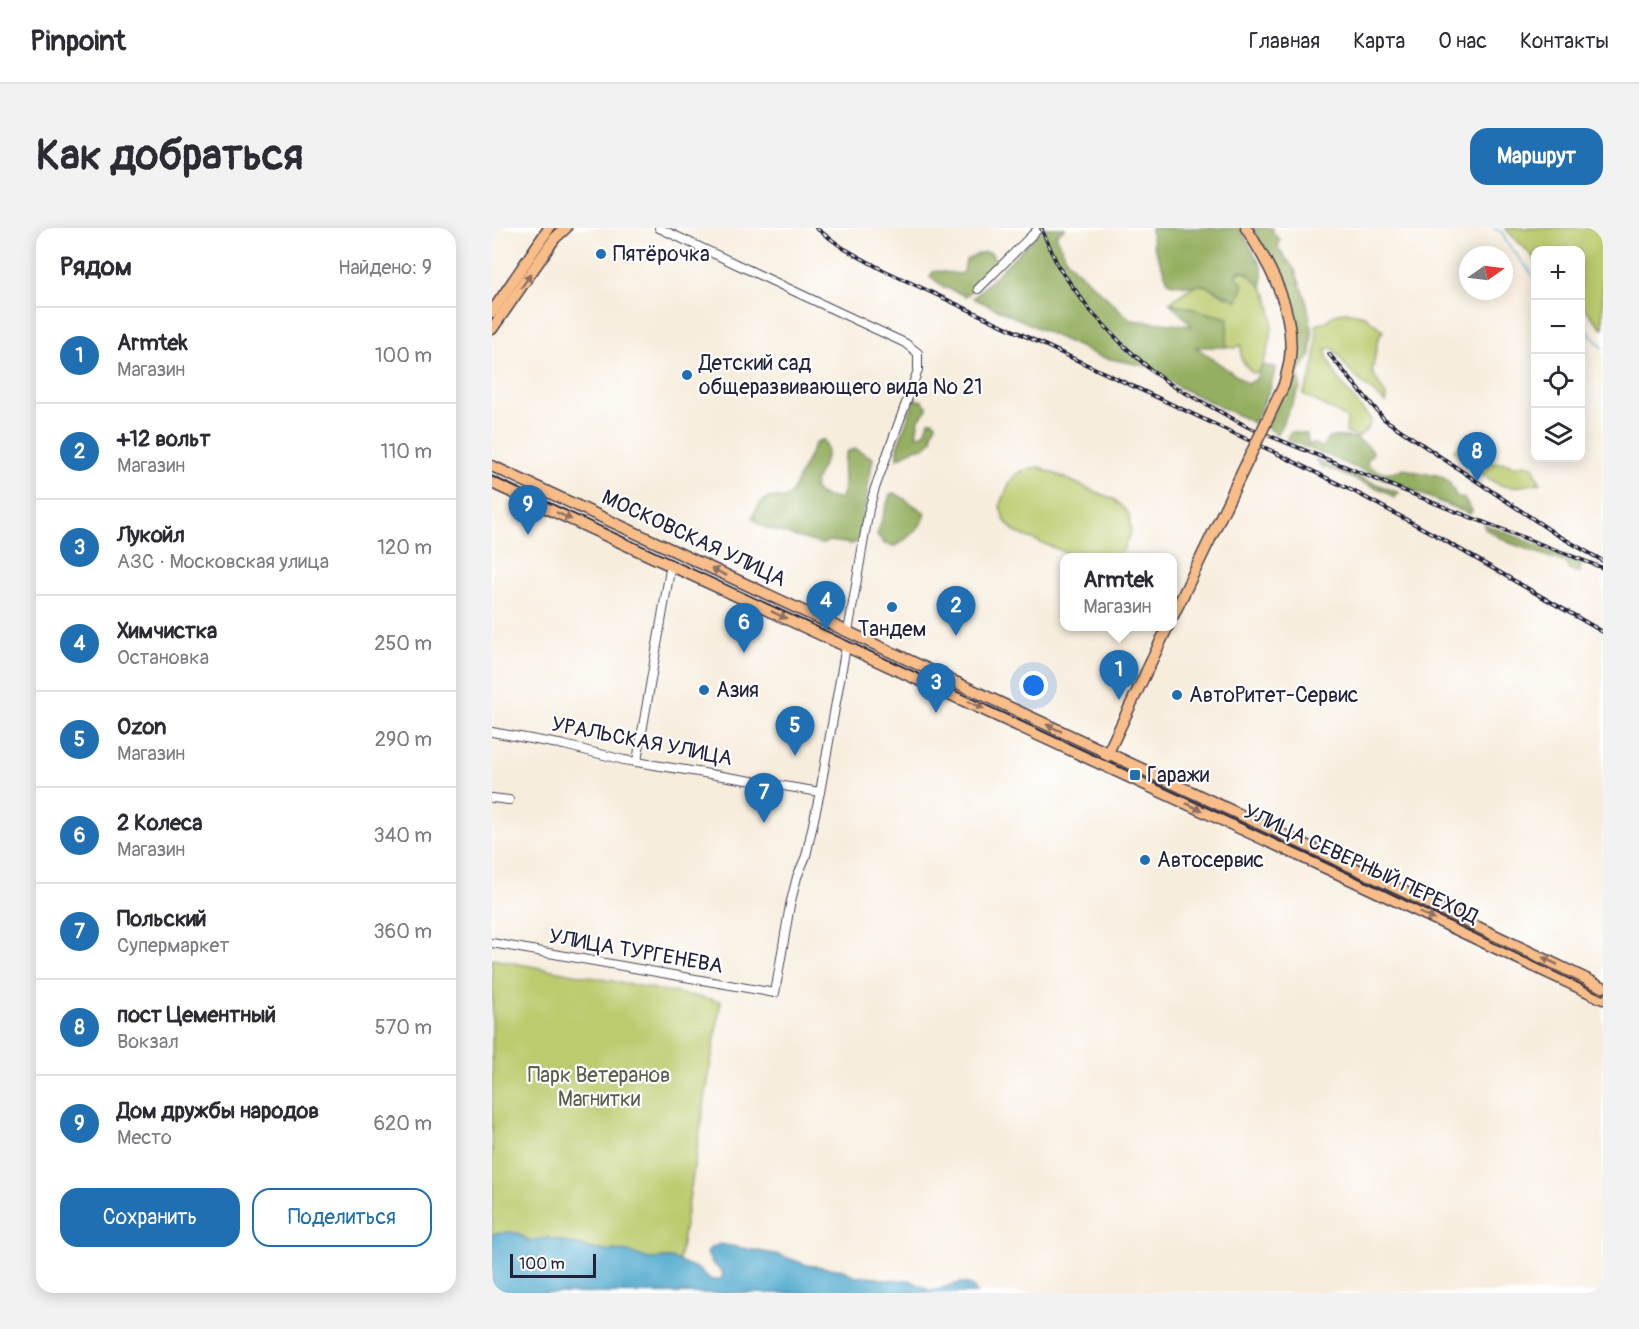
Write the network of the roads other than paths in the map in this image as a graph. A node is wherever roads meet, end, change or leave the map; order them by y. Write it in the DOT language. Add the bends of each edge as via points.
graph roads {
  1 [pos="549,228"];
  2 [pos="566,228"];
  3 [pos="659,228"];
  4 [pos="1039,228"];
  5 [pos="1246,228"];
  6 [pos="978,289"];
  7 [pos="492,312"];
  8 [pos="492,329"];
  9 [pos="492,466"];
  10 [pos="492,483"];
  11 [pos="671,564"];
  12 [pos="1177,608"];
  13 [pos="1166,631"];
  14 [pos="848,632"];
  15 [pos="846,646"];
  16 [pos="492,732"];
  17 [pos="1107,753"];
  18 [pos="637,761"];
  19 [pos="1102,764"];
  20 [pos="820,792"];
  21 [pos="492,798"];
  22 [pos="509,800"];
  23 [pos="492,944"];
  24 [pos="1603,987"];
  25 [pos="1603,999"];
  1 -- 7 [label="main road"];
  8 -- 2 [label="main road, one-way"];
  3 -- 14 [label="street" via="910,345 918,353 918,370 869,509"];
  4 -- 6 [label="street"];
  5 -- 12 [label="main road, bridge" via="1282,292 1290,332 1290,358 1284,385"];
  14 -- 9 [label="main road, МОСКОВСКАЯ УЛИЦА, one-way"];
  10 -- 11 [label="main road, МОСКОВСКАЯ УЛИЦА, one-way"];
  11 -- 15 [label="main road, МОСКОВСКАЯ УЛИЦА, one-way"];
  11 -- 18 [label="street"];
  13 -- 17 [label="main road"];
  14 -- 15 [label="main road"];
  17 -- 14 [label="main road, МОСКОВСКАЯ УЛИЦА, one-way"];
  15 -- 19 [label="main road, МОСКОВСКАЯ УЛИЦА, one-way"];
  15 -- 20 [label="street"];
  16 -- 18 [label="street, УРАЛЬСКАЯ УЛИЦА"];
  17 -- 19 [label="main road"];
  24 -- 17 [label="main road, УЛИЦА СЕВЕРНЫЙ ПЕРЕХОД, one-way"];
  18 -- 20 [label="street, УРАЛЬСКАЯ УЛИЦА"];
  19 -- 25 [label="main road, УЛИЦА СЕВЕРНЫЙ ПЕРЕХОД, one-way"];
  20 -- 23 [label="street, УЛИЦА ТУРГЕНЕВА" via="790,905 775,993"];
  21 -- 22 [label="street"];
}
